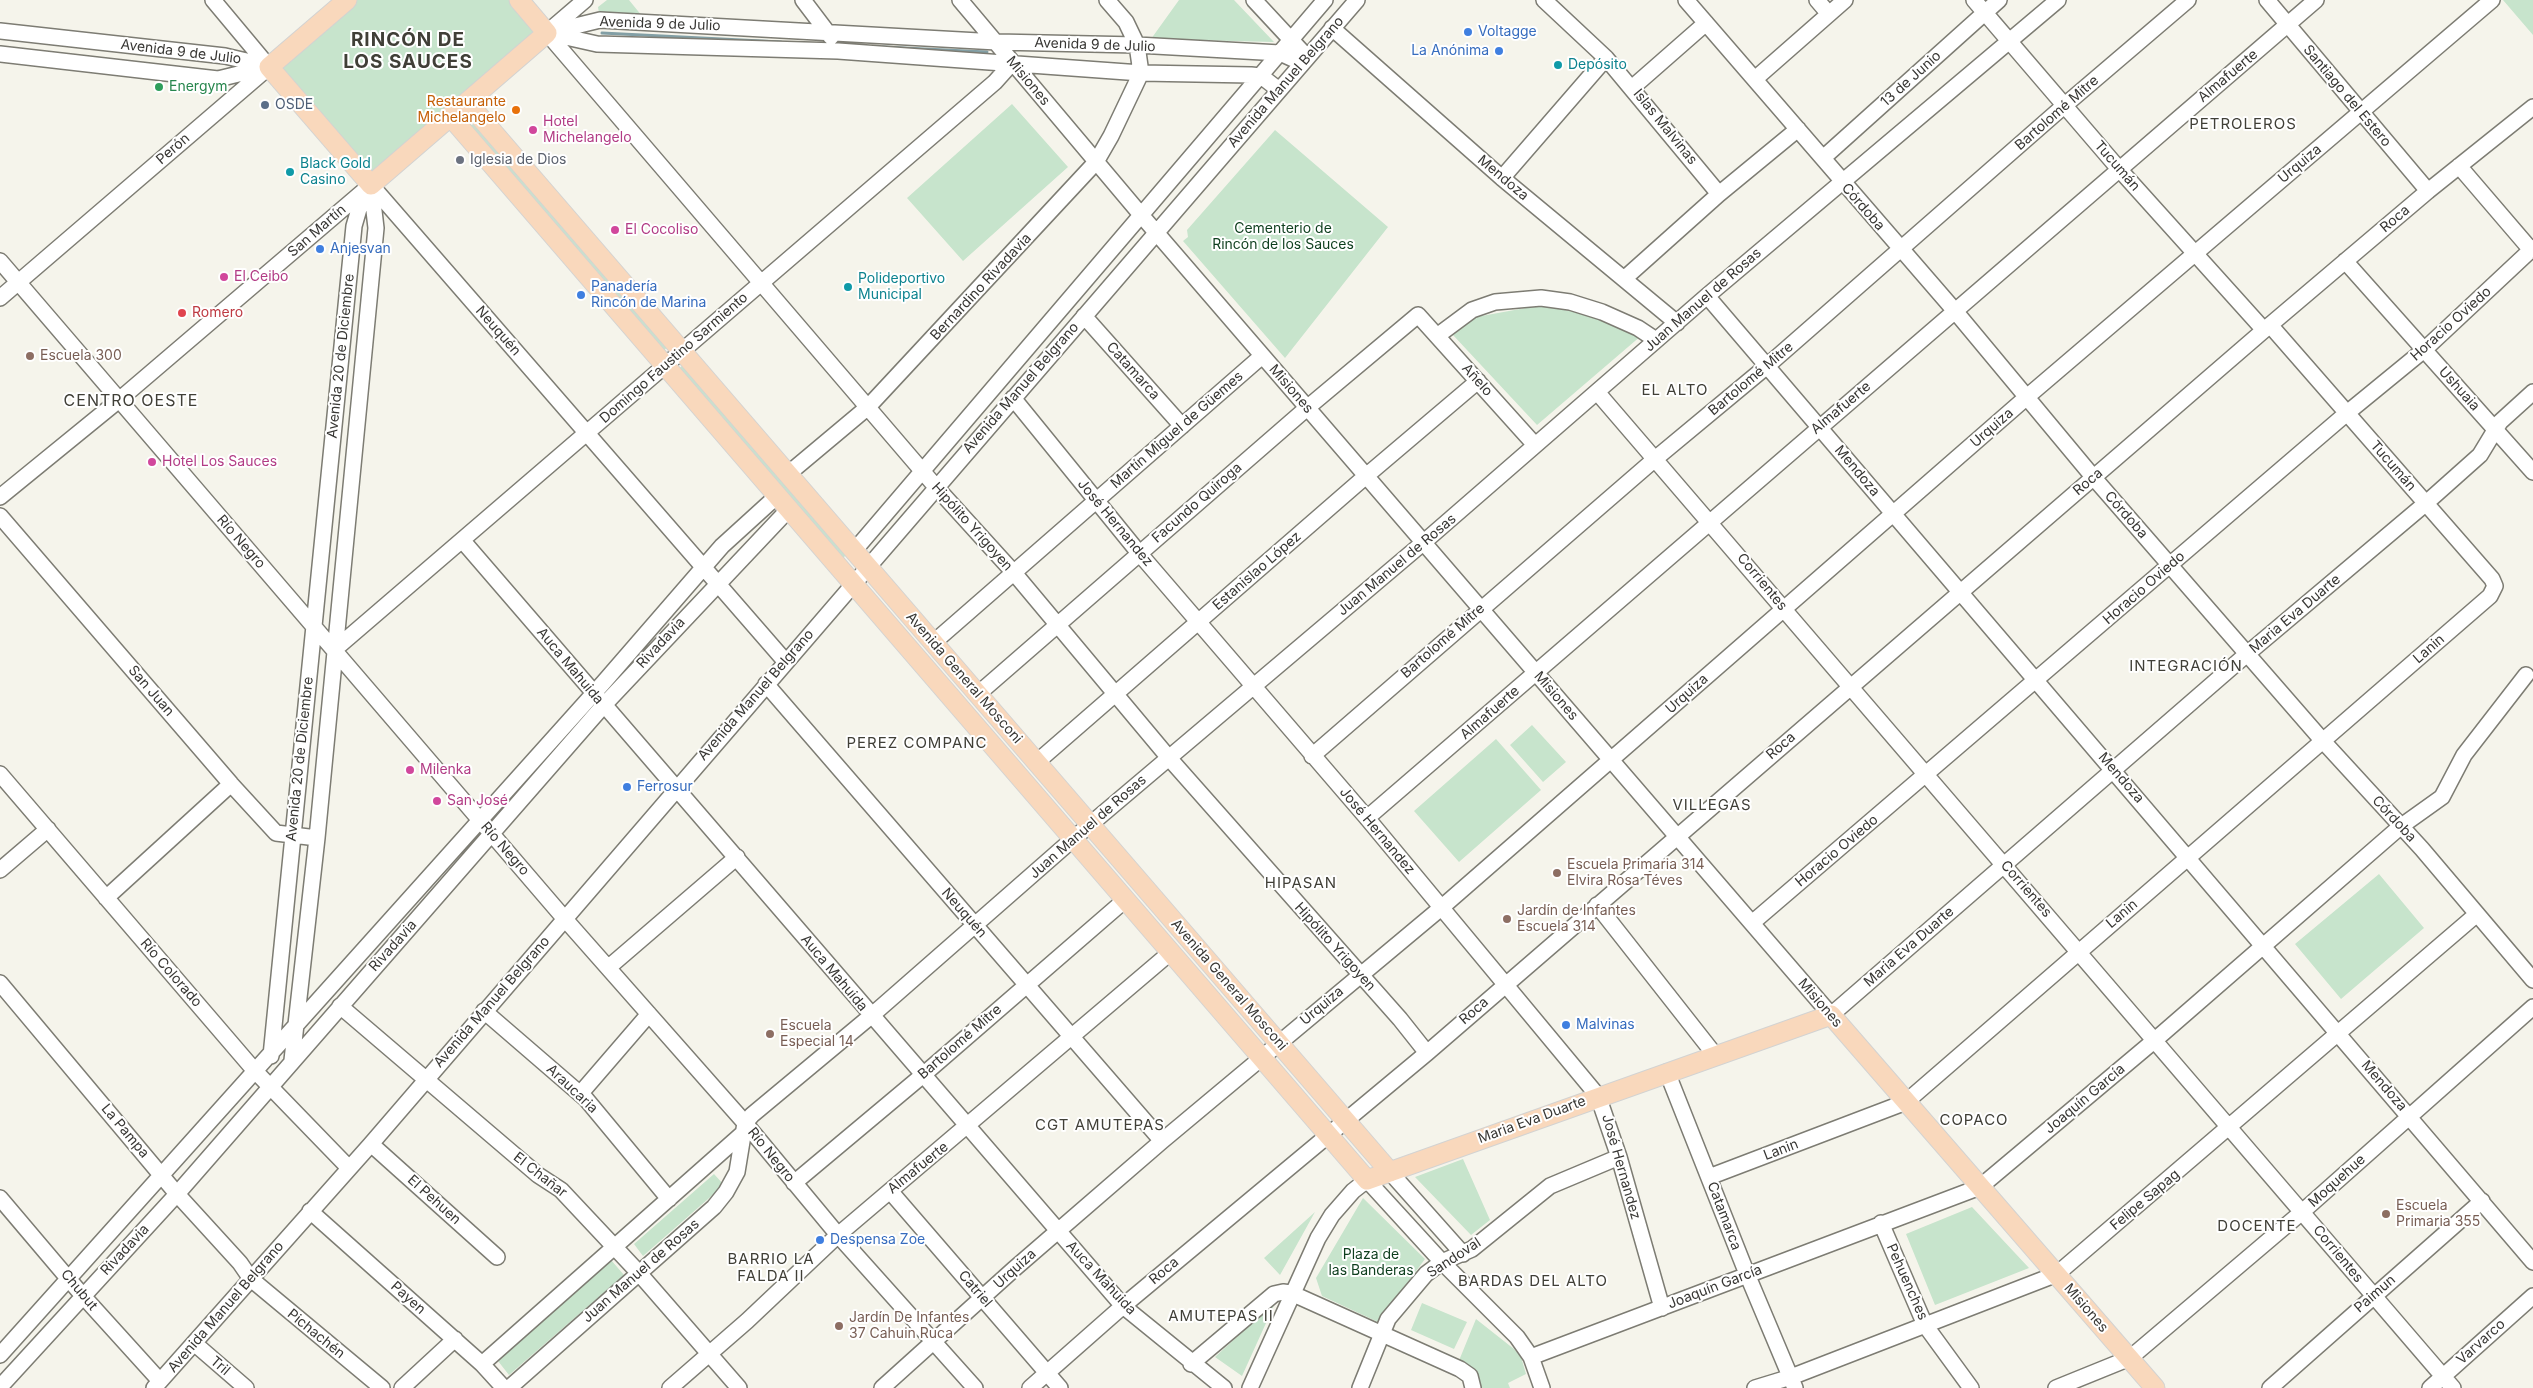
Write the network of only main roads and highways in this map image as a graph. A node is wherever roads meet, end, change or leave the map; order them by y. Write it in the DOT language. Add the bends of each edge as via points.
graph roads {
  1 [pos="347,0"];
  2 [pos="519,0"];
  3 [pos="547,33"];
  4 [pos="269,66"];
  5 [pos="466,102"];
  6 [pos="450,116"];
  7 [pos="371,185"];
  8 [pos="1831,1015"];
  9 [pos="1390,1172"];
  10 [pos="1367,1180"];
  11 [pos="2155,1388"];
  1 -- 4 [label="main road, Perón"];
  2 -- 3 [label="main road, Hipólito Yrigoyen"];
  3 -- 5 [label="main road, San Martín"];
  4 -- 7 [label="main road, Neuquén"];
  5 -- 6 [label="main road, San Martín"];
  5 -- 9 [label="main road, Avenida General Mosconi"];
  6 -- 7 [label="main road, San Martín"];
  6 -- 10 [label="main road, Avenida General Mosconi"];
  8 -- 9 [label="main road, Maria Eva Duarte"];
  8 -- 11 [label="main road, Misiones"];
  9 -- 10 [label="main road, Maria Eva Duarte"];
}
